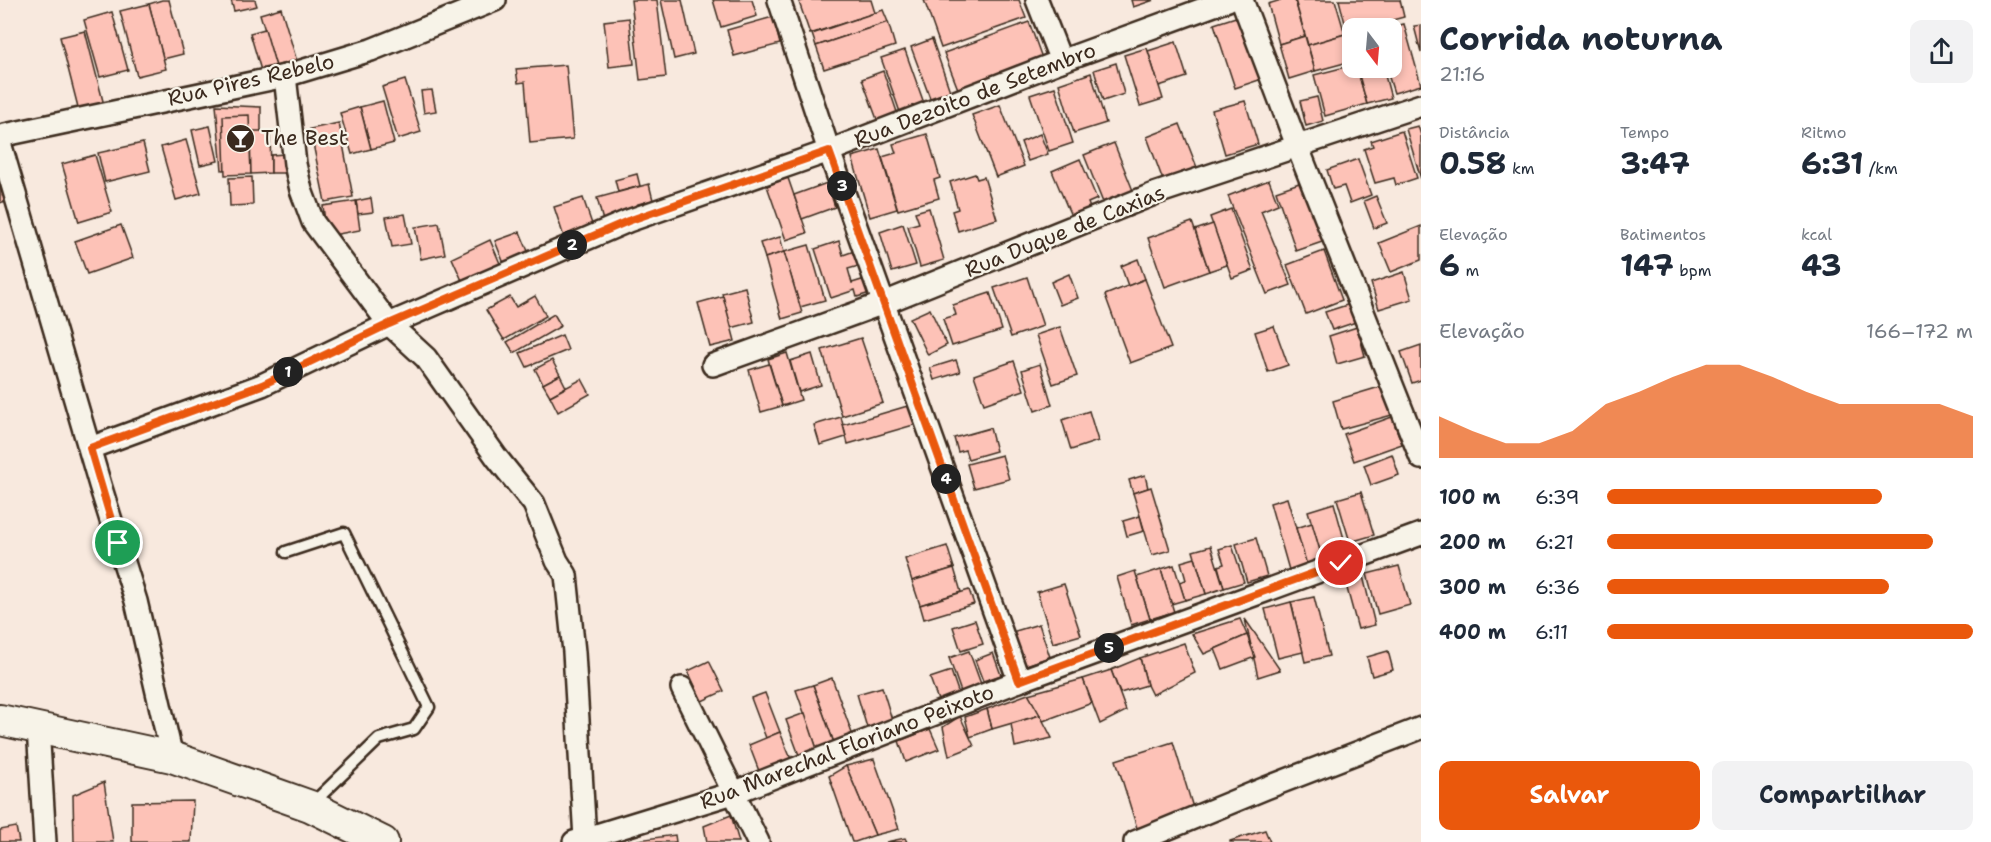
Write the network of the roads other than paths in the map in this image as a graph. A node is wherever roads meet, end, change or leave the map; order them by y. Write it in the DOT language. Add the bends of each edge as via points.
graph roads {
  1 [pos="495,0"];
  2 [pos="779,0"];
  3 [pos="1037,0"];
  4 [pos="1228,0"];
  5 [pos="1242,0"];
  6 [pos="1061,61"];
  7 [pos="285,76"];
  8 [pos="1421,105"];
  9 [pos="0,136"];
  10 [pos="0,143"];
  11 [pos="1298,148"];
  12 [pos="829,151"];
  13 [pos="884,303"];
  14 [pos="389,324"];
  15 [pos="713,365"];
  16 [pos="90,448"];
  17 [pos="1421,458"];
  18 [pos="1421,534"];
  19 [pos="286,552"];
  20 [pos="1019,681"];
  21 [pos="681,688"];
  22 [pos="0,720"];
  23 [pos="38,727"];
  24 [pos="1421,728"];
  25 [pos="172,757"];
  26 [pos="733,793"];
  27 [pos="310,806"];
  28 [pos="580,840"];
  29 [pos="45,842"];
  30 [pos="383,842"];
  31 [pos="758,842"];
  32 [pos="1135,842"];
  1 -- 7 [label="street, Rua Pires Rebelo" via="371,50"];
  2 -- 12 [label="street"];
  3 -- 6 [label="street"];
  4 -- 6 [label="street, Rua Dezoito de Setembro"];
  5 -- 11 [label="street"];
  6 -- 12 [label="street, Rua Dezoito de Setembro"];
  7 -- 9 [label="street, Rua Pires Rebelo"];
  7 -- 14 [label="street" via="295,164 313,222"];
  8 -- 11 [label="street, Rua Duque de Caxias"];
  10 -- 16 [label="street"];
  11 -- 13 [label="street, Rua Duque de Caxias" via="1154,194"];
  11 -- 17 [label="street"];
  12 -- 13 [label="street"];
  12 -- 14 [label="street, Rua Dezoito de Setembro" via="628,221"];
  13 -- 15 [label="street, Rua Duque de Caxias"];
  13 -- 20 [label="street"];
  14 -- 16 [label="street, Rua Dezoito de Setembro" via="254,388"];
  14 -- 28 [label="street" via="426,358 496,458 534,504 566,575 574,652"];
  16 -- 25 [label="street" via="136,601"];
  18 -- 20 [label="street, Rua Marechal Floriano Peixoto"];
  19 -- 27 [label="lane" via="344,533 429,707 414,729 379,739"];
  20 -- 26 [label="street, Rua Marechal Floriano Peixoto"];
  21 -- 26 [label="street"];
  22 -- 23 [label="main road"];
  23 -- 25 [label="main road"];
  23 -- 29 [label="street"];
  24 -- 32 [label="street"];
  25 -- 27 [label="main road"];
  26 -- 28 [label="street, Rua Marechal Floriano Peixoto"];
  26 -- 31 [label="street"];
  27 -- 30 [label="main road"];
}
